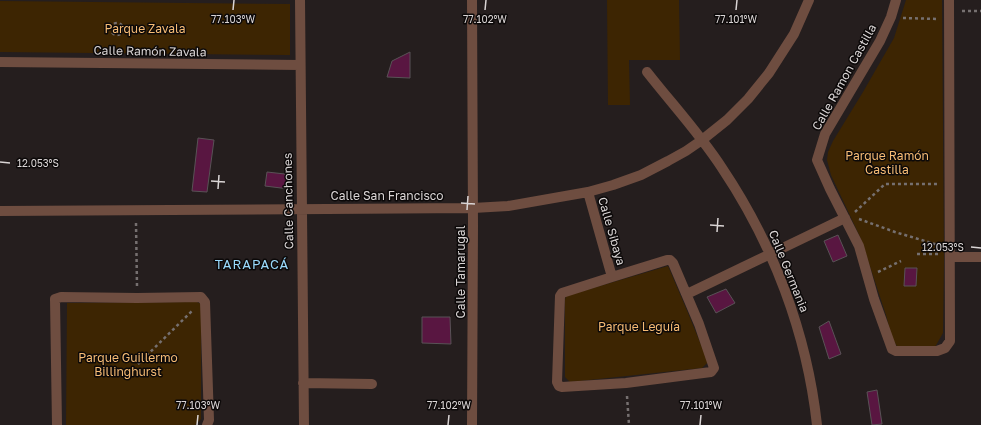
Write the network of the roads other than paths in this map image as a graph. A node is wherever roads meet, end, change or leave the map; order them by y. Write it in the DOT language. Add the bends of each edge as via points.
graph roads {
  1 [pos="300,0"];
  2 [pos="472,0"];
  3 [pos="809,0"];
  4 [pos="896,0"];
  5 [pos="949,0"];
  6 [pos="0,62"];
  7 [pos="300,65"];
  8 [pos="647,72"];
  9 [pos="702,140"];
  10 [pos="588,192"];
  11 [pos="473,208"];
  12 [pos="301,209"];
  13 [pos="0,211"];
  14 [pos="845,218"];
  15 [pos="770,253"];
  16 [pos="947,253"];
  17 [pos="981,257"];
  18 [pos="612,277"];
  19 [pos="687,294"];
  20 [pos="303,383"];
  21 [pos="372,384"];
  22 [pos="57,425"];
  23 [pos="207,425"];
  24 [pos="304,425"];
  25 [pos="472,425"];
  26 [pos="817,425"];
  1 -- 7 [label="street, Calle Canchones"];
  2 -- 11 [label="street, Calle Tamarugal"];
  3 -- 9 [label="street, Calle San Francisco" via="794,34 769,73 727,120"];
  4 -- 14 [label="street, Calle Ramon Castilla" via="880,41 825,134 817,160"];
  5 -- 16 [label="street, Calle Ramon Castilla"];
  6 -- 7 [label="street, Calle Ramón Zavala"];
  7 -- 12 [label="street, Calle Canchones"];
  8 -- 9 [label="street, Calle Germania"];
  9 -- 10 [label="street, Calle San Francisco" via="641,175"];
  9 -- 15 [label="street, Calle Germania" via="739,194"];
  10 -- 11 [label="street, Calle San Francisco" via="508,206"];
  10 -- 18 [label="street, Calle Sibaya"];
  11 -- 12 [label="street, Calle San Francisco"];
  11 -- 25 [label="street, Calle Tamarugal"];
  12 -- 13 [label="street, Calle San Francisco"];
  12 -- 20 [label="street, Calle Canchones"];
  14 -- 15 [label="street"];
  14 -- 16 [label="street, Calle Ramon Castilla" via="859,246 874,299 892,349 896,351 936,351 945,348 950,341"];
  15 -- 19 [label="street"];
  15 -- 26 [label="street, Calle Germania" via="798,328 808,368"];
  16 -- 17 [label="street"];
  18 -- 19 [label="street" via="670,260"];
  18 -- 19 [label="street" via="562,293 560,296 559,386 626,383 713,371"];
  20 -- 21 [label="street"];
  20 -- 24 [label="street, Calle Canchones"];
  22 -- 23 [label="street" via="55,299 201,296 206,302 209,420"];
}
